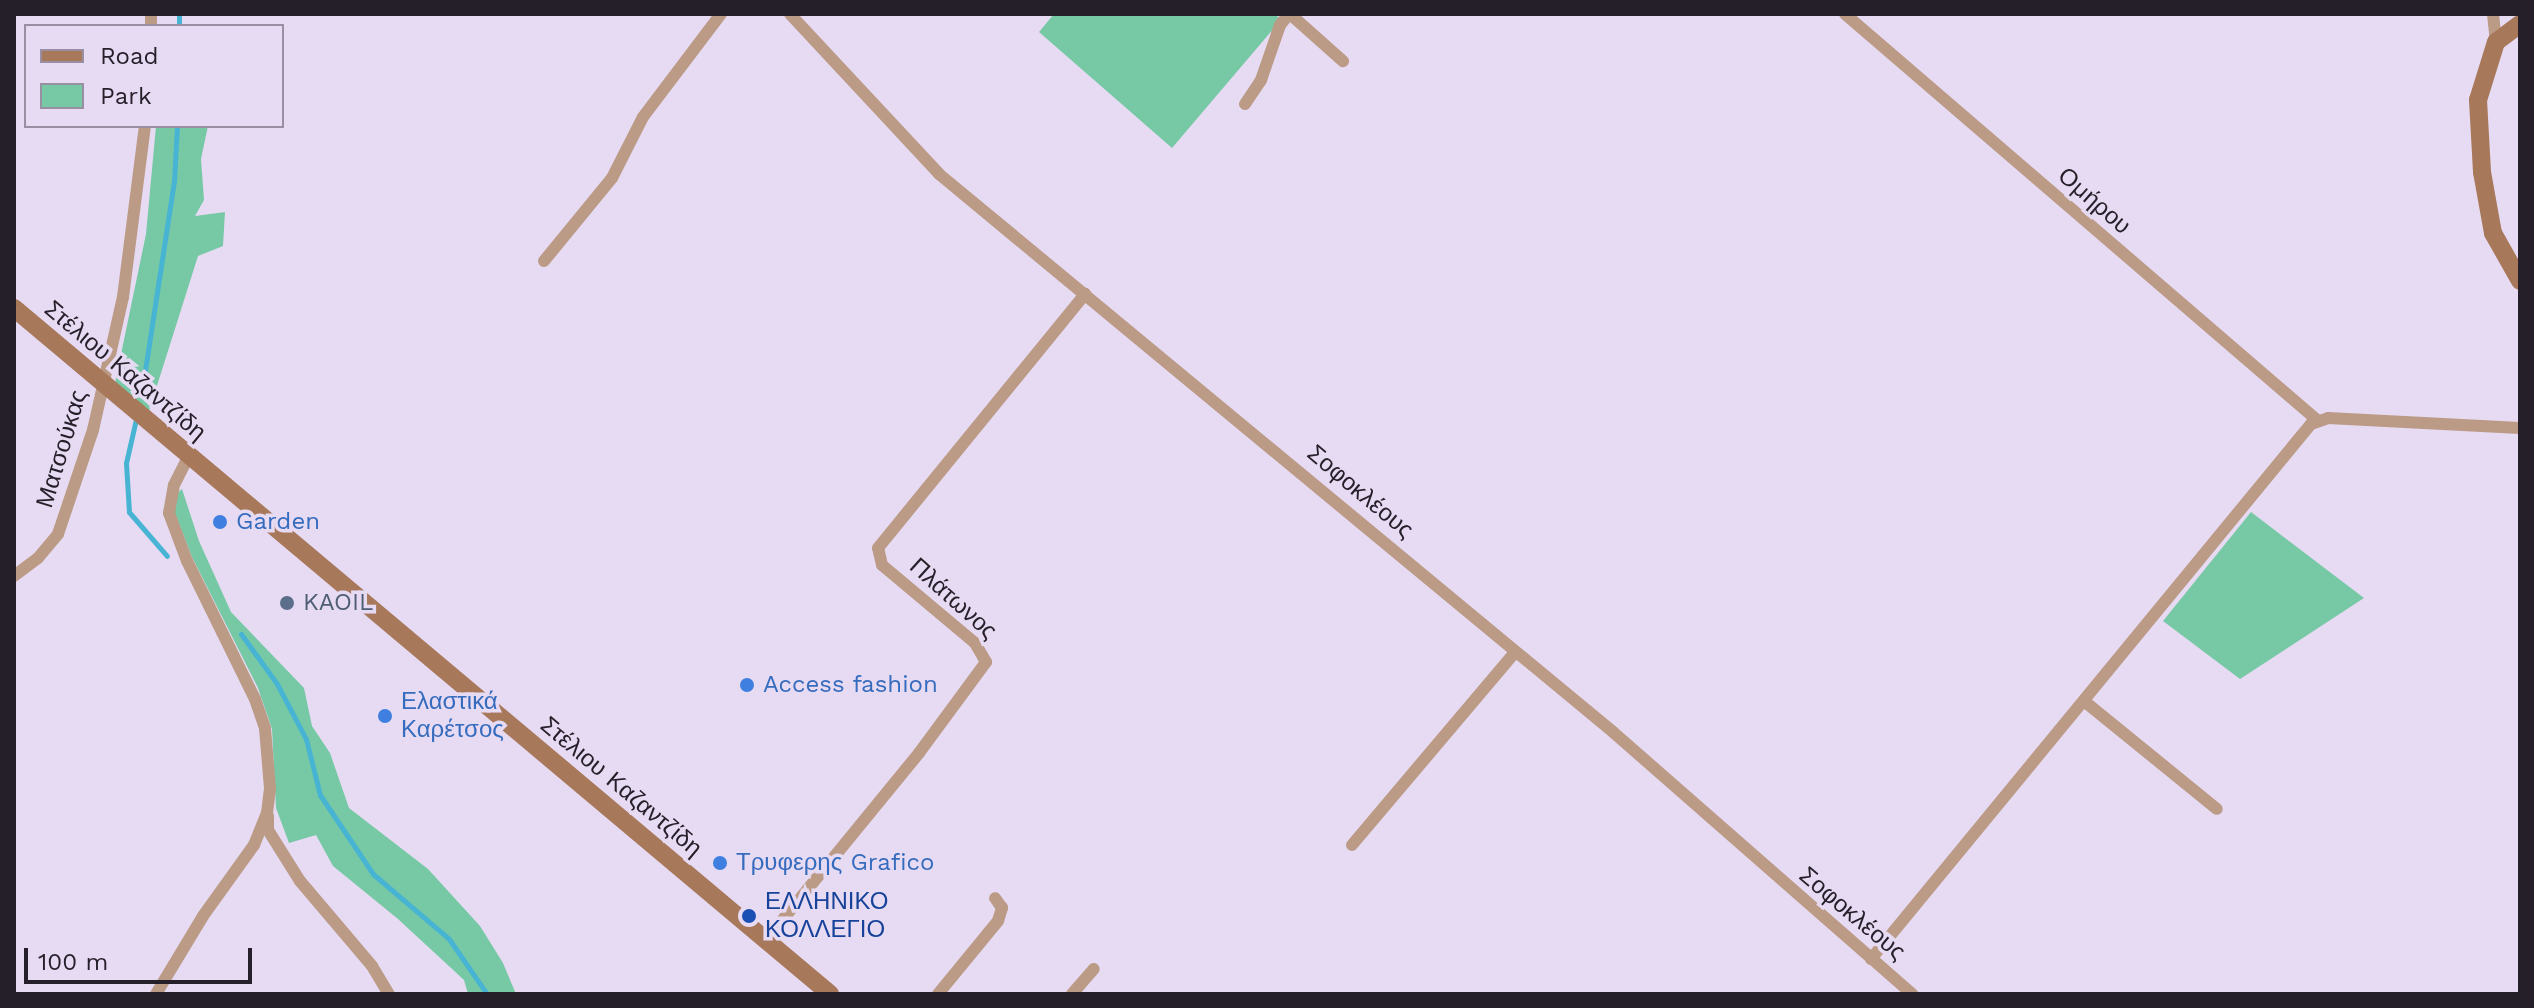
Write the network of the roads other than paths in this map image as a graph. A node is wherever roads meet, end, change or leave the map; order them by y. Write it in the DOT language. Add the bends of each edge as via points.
graph roads {
  1 [pos="721,14"];
  2 [pos="790,14"];
  3 [pos="1290,14"];
  4 [pos="1845,14"];
  5 [pos="2493,14"];
  6 [pos="2520,24"];
  7 [pos="2496,42"];
  8 [pos="1343,61"];
  9 [pos="1245,104"];
  10 [pos="145,128"];
  11 [pos="544,261"];
  12 [pos="2520,281"];
  13 [pos="1085,294"];
  14 [pos="14,308"];
  15 [pos="104,387"];
  16 [pos="2317,420"];
  17 [pos="2520,428"];
  18 [pos="189,456"];
  19 [pos="14,576"];
  20 [pos="1515,652"];
  21 [pos="2084,701"];
  22 [pos="2217,809"];
  23 [pos="267,813"];
  24 [pos="1352,845"];
  25 [pos="995,898"];
  26 [pos="766,940"];
  27 [pos="1871,959"];
  28 [pos="1094,969"];
  29 [pos="156,994"];
  30 [pos="389,994"];
  31 [pos="830,994"];
  32 [pos="938,994"];
  33 [pos="1072,994"];
  34 [pos="1912,994"];
  1 -- 11 [label="street" via="643,117 612,178"];
  2 -- 13 [label="street, Σοφοκλέους" via="921,157"];
  3 -- 8 [label="street"];
  3 -- 9 [label="street" via="1280,25 1261,80"];
  4 -- 16 [label="street, Ομήρου"];
  5 -- 7 [label="street"];
  6 -- 7 [label="main road"];
  7 -- 12 [label="main road" via="2478,100 2482,172 2493,233"];
  10 -- 15 [label="street, Ματσούκας" via="131,250"];
  13 -- 20 [label="street, Σοφοκλέους"];
  13 -- 26 [label="street, Πλάτωνος" via="878,548 882,565 975,643 986,662"];
  14 -- 15 [label="main road, Στέλιου Καζαντζίδη"];
  15 -- 18 [label="main road, Στέλιου Καζαντζίδη"];
  15 -- 19 [label="street, Ματσούκας" via="63,524 46,550"];
  16 -- 17 [label="street"];
  16 -- 21 [label="street"];
  18 -- 23 [label="street" via="174,485 169,513 265,728"];
  18 -- 26 [label="main road, Στέλιου Καζαντζίδη"];
  20 -- 24 [label="street"];
  20 -- 27 [label="street, Σοφοκλέους"];
  21 -- 22 [label="street"];
  21 -- 27 [label="street"];
  23 -- 29 [label="street" via="254,845"];
  23 -- 30 [label="street" via="268,830 300,881"];
  25 -- 32 [label="street" via="1002,908 998,921"];
  26 -- 31 [label="main road, Στέλιου Καζαντζίδη"];
  27 -- 34 [label="street, Σοφοκλέους"];
  28 -- 33 [label="street"];
}
